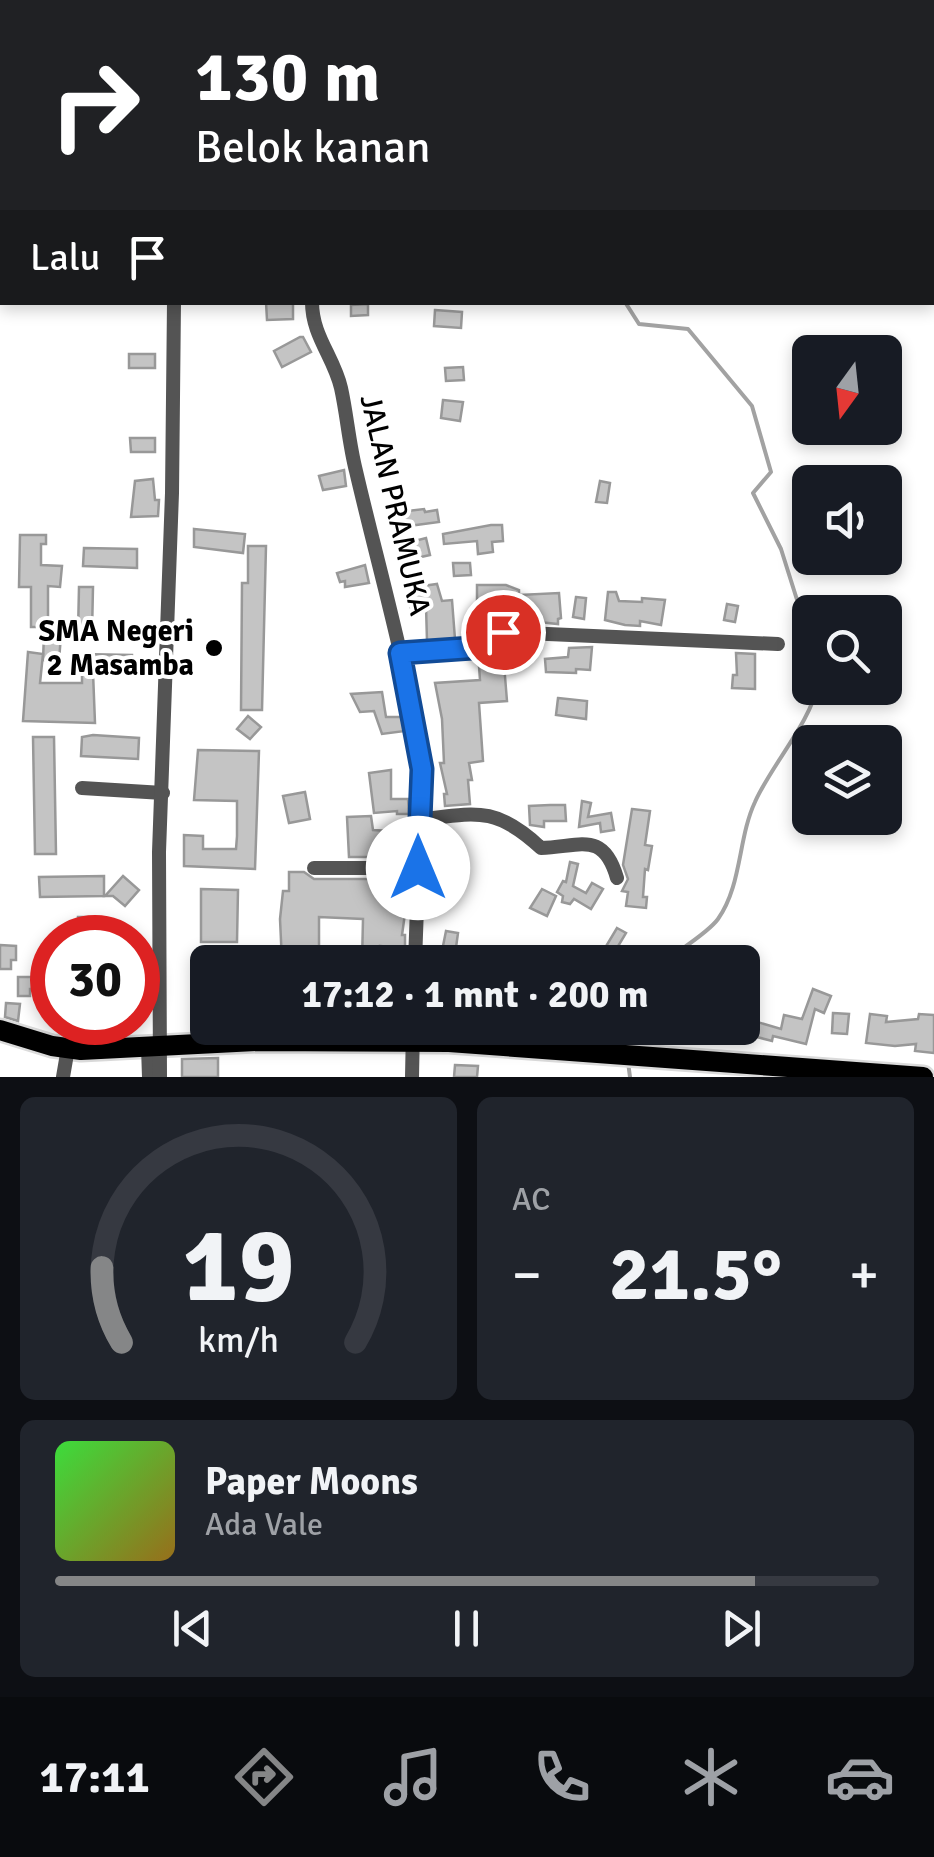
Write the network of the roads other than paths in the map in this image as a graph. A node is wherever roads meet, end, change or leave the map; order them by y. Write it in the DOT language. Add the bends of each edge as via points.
graph roads {
  1 [pos="174,305"];
  2 [pos="312,305"];
  3 [pos="778,644"];
  4 [pos="400,653"];
  5 [pos="82,788"];
  6 [pos="163,793"];
  7 [pos="418,820"];
  8 [pos="314,868"];
  9 [pos="418,868"];
  10 [pos="617,878"];
  11 [pos="416,945"];
  12 [pos="0,1030"];
  13 [pos="190,1044"];
  14 [pos="412,1045"];
  15 [pos="531,1045"];
  16 [pos="153,1046"];
  17 [pos="68,1048"];
  18 [pos="63,1077"];
  19 [pos="149,1077"];
  20 [pos="160,1077"];
  21 [pos="412,1077"];
  22 [pos="923,1077"];
  1 -- 6 [label="street"];
  2 -- 4 [label="street, JALAN PRAMUKA" via="314,328 342,392"];
  3 -- 4 [label="street" via="503,632 472,648"];
  4 -- 7 [label="street, JALAN PRAMUKA" via="422,769"];
  5 -- 6 [label="street"];
  6 -- 16 [label="street"];
  7 -- 9 [label="street, JALAN PRAMUKA"];
  7 -- 10 [label="street" via="485,813 541,848 594,845 612,860"];
  8 -- 9 [label="street"];
  9 -- 11 [label="street, JALAN PRAMUKA"];
  12 -- 17 [label="highway"];
  13 -- 16 [label="highway"];
  14 -- 21 [label="street"];
  15 -- 22 [label="highway"];
  16 -- 17 [label="highway"];
  16 -- 19 [label="street"];
  16 -- 20 [label="street"];
  17 -- 18 [label="street"];
}
